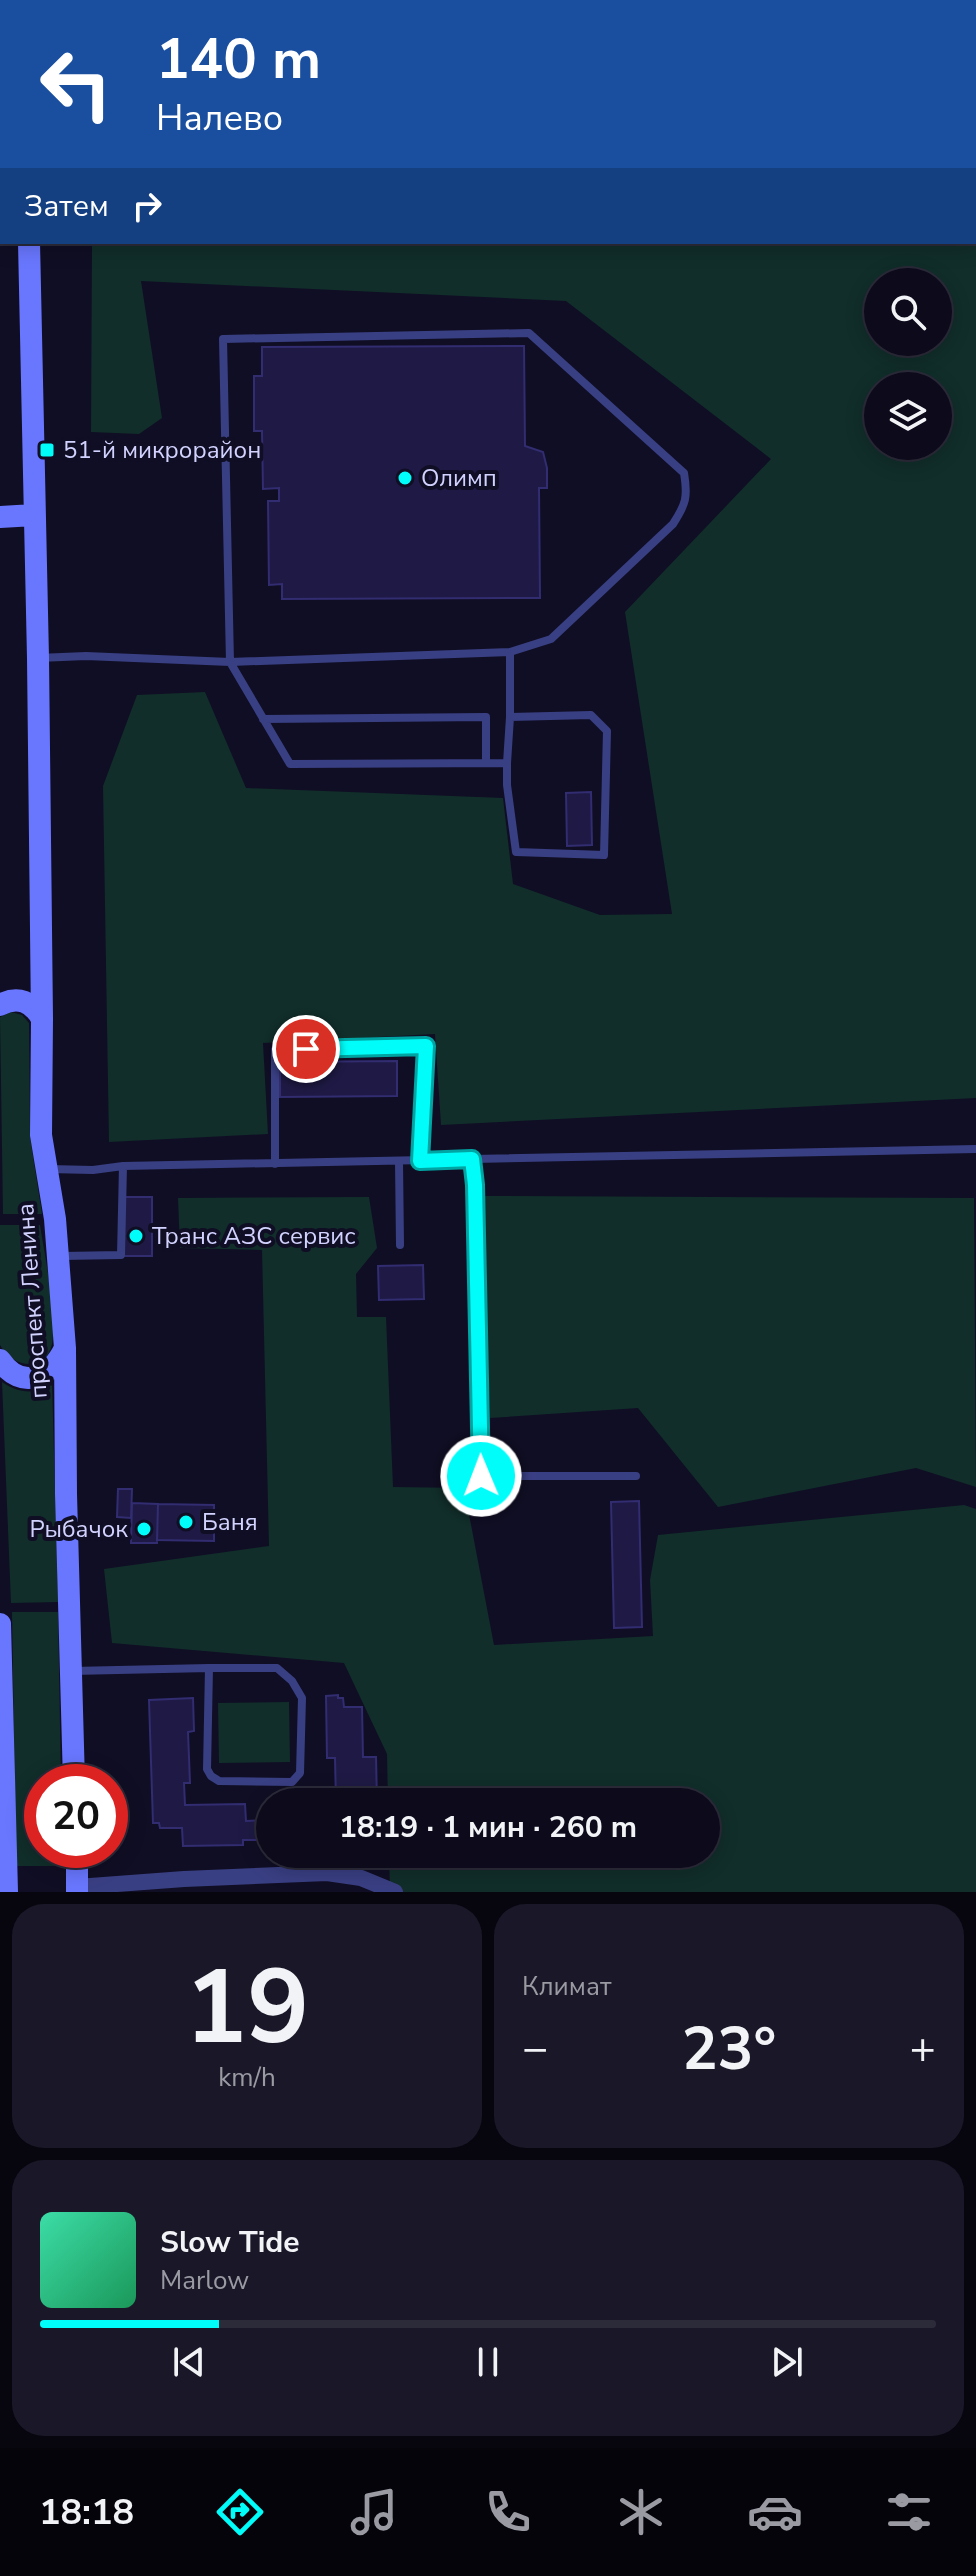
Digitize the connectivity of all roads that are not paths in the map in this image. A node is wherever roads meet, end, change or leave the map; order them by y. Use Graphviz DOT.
graph roads {
  1 [pos="29,244"];
  2 [pos="34,515"];
  3 [pos="0,517"];
  4 [pos="510,652"];
  5 [pos="38,658"];
  6 [pos="230,662"];
  7 [pos="510,717"];
  8 [pos="263,719"];
  9 [pos="486,763"];
  10 [pos="507,763"];
  11 [pos="0,1005"];
  12 [pos="42,1019"];
  13 [pos="976,1149"];
  14 [pos="472,1159"];
  15 [pos="420,1161"];
  16 [pos="399,1162"];
  17 [pos="275,1164"];
  18 [pos="123,1166"];
  19 [pos="47,1169"];
  20 [pos="400,1245"];
  21 [pos="57,1257"];
  22 [pos="65,1348"];
  23 [pos="0,1360"];
  24 [pos="636,1476"];
  25 [pos="0,1624"];
  26 [pos="209,1668"];
  27 [pos="71,1671"];
  28 [pos="2,1758"];
  29 [pos="74,1764"];
  30 [pos="77,1868"];
  31 [pos="77,1890"];
  32 [pos="7,1892"];
  33 [pos="395,1892"];
  1 -- 2 [label="main road, проспект Ленина"];
  2 -- 3 [label="main road"];
  2 -- 5 [label="main road, проспект Ленина"];
  4 -- 6 [label="lane"];
  4 -- 6 [label="lane"];
  4 -- 7 [label="lane"];
  5 -- 6 [label="lane"];
  5 -- 12 [label="main road, проспект Ленина"];
  6 -- 8 [label="lane"];
  7 -- 10 [label="lane"];
  7 -- 10 [label="lane"];
  8 -- 9 [label="lane"];
  8 -- 9 [label="lane"];
  9 -- 10 [label="lane"];
  11 -- 12 [label="main road"];
  12 -- 19 [label="main road, проспект Ленина"];
  13 -- 14 [label="lane"];
  14 -- 15 [label="lane"];
  14 -- 24 [label="lane"];
  15 -- 16 [label="lane"];
  15 -- 17 [label="lane"];
  16 -- 17 [label="lane"];
  16 -- 20 [label="lane"];
  17 -- 18 [label="lane"];
  18 -- 19 [label="lane"];
  18 -- 21 [label="lane"];
  19 -- 21 [label="main road, проспект Ленина"];
  21 -- 22 [label="main road, проспект Ленина"];
  22 -- 23 [label="main road"];
  22 -- 27 [label="main road, проспект Ленина"];
  25 -- 28 [label="main road"];
  26 -- 26 [label="lane"];
  26 -- 27 [label="lane"];
  27 -- 29 [label="main road, проспект Ленина"];
  28 -- 32 [label="main road"];
  30 -- 31 [label="main road"];
  31 -- 33 [label="street"];
}
